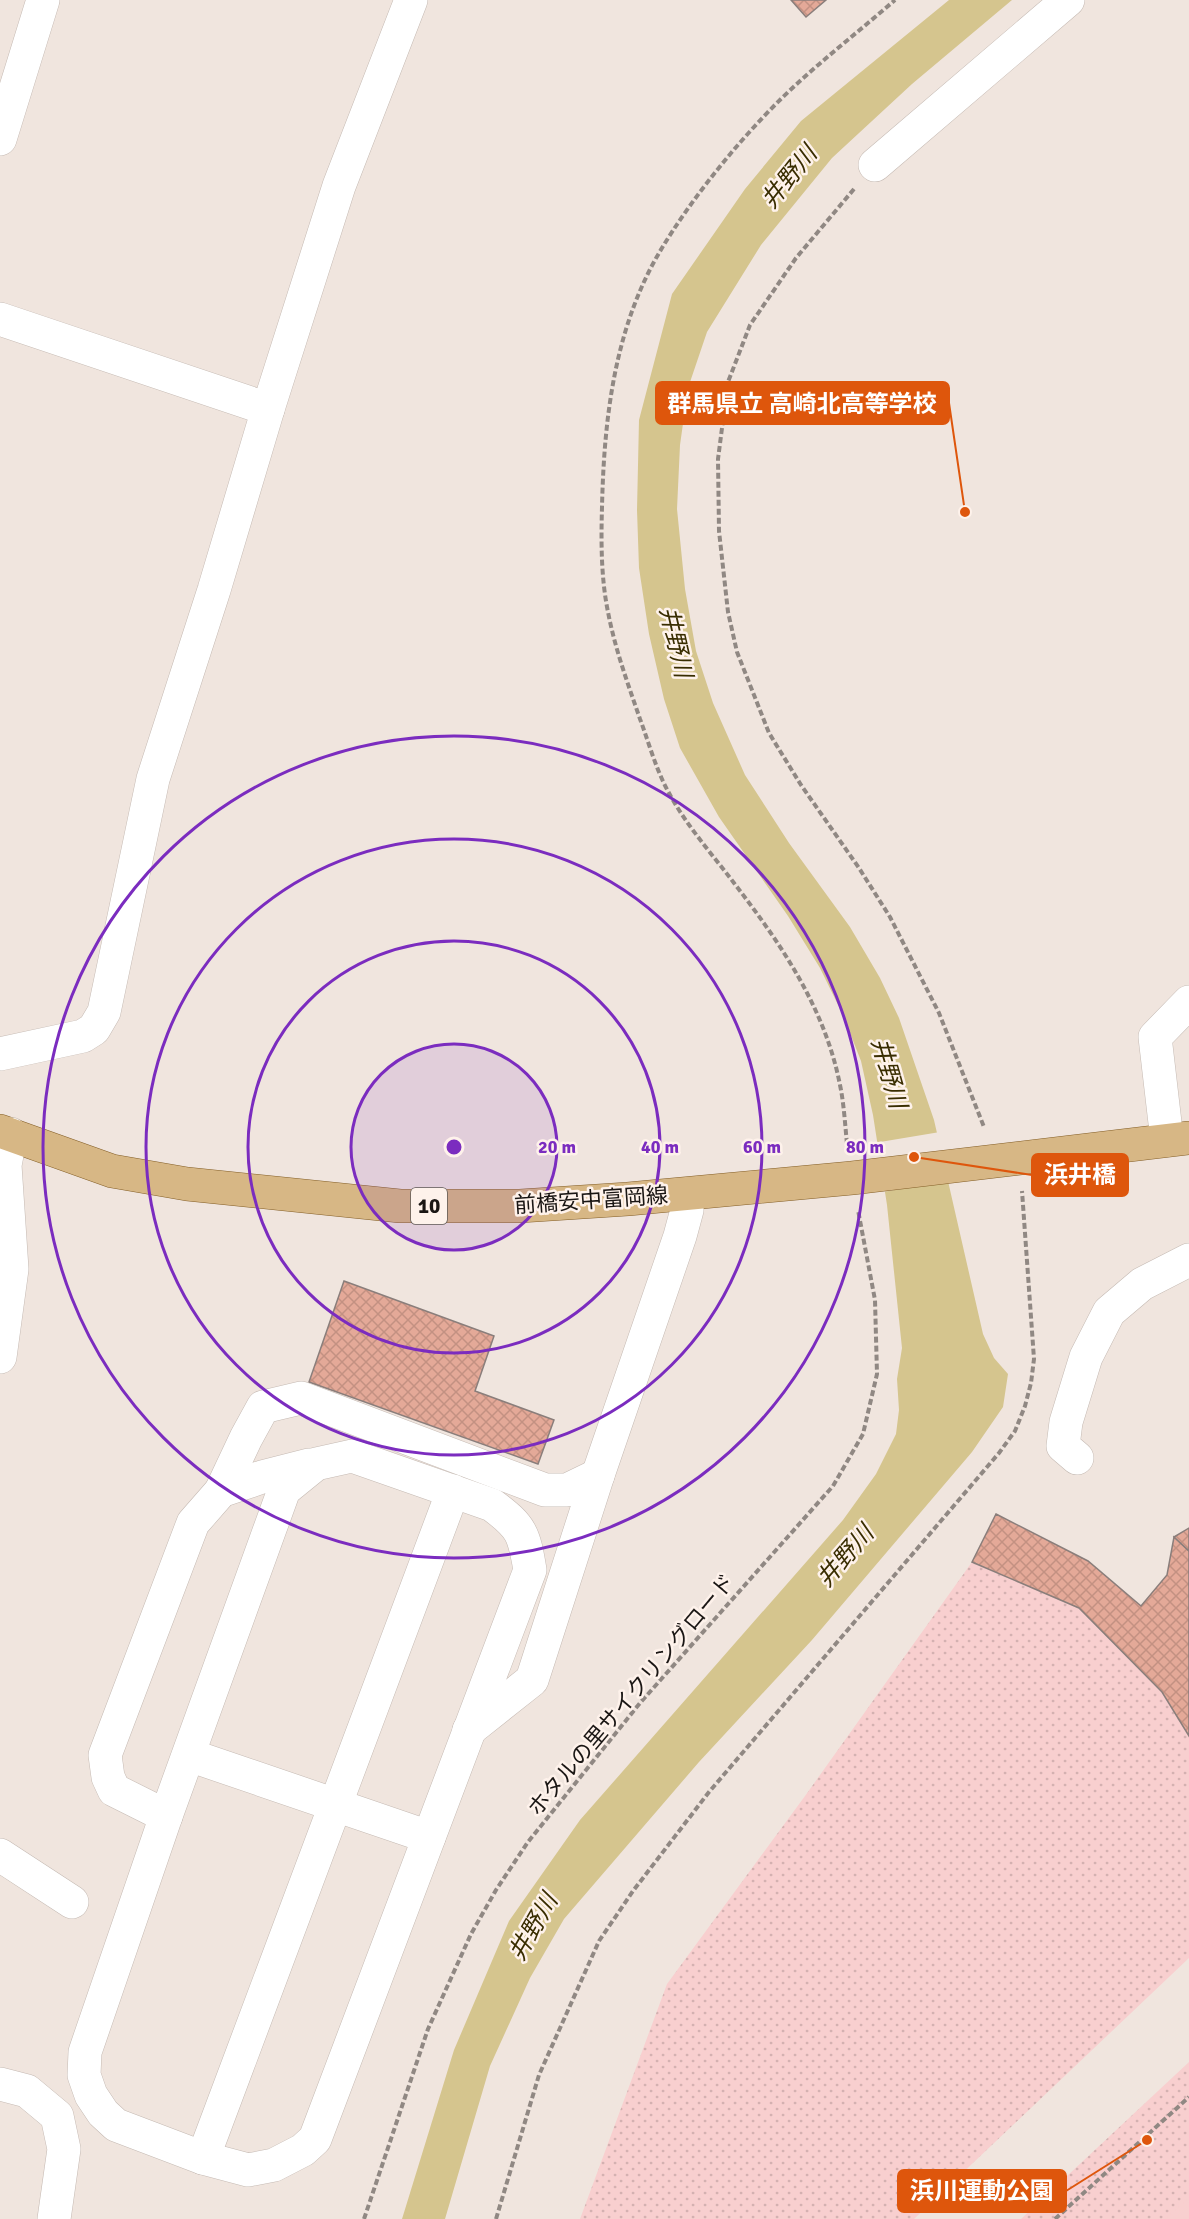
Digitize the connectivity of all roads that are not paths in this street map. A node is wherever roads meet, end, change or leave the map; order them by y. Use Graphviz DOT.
graph roads {
  1 [pos="44,0"];
  2 [pos="411,0"];
  3 [pos="1068,0"];
  4 [pos="0,140"];
  5 [pos="875,165"];
  6 [pos="0,318"];
  7 [pos="268,409"];
  8 [pos="1189,1002"];
  9 [pos="0,1054"];
  10 [pos="5,1132"];
  11 [pos="1178,1139"];
  12 [pos="688,1194"];
  13 [pos="1189,1260"];
  14 [pos="0,1357"];
  15 [pos="1077,1458"];
  16 [pos="316,1464"];
  17 [pos="598,1475"];
  18 [pos="221,1491"];
  19 [pos="453,1491"];
  20 [pos="469,1730"];
  21 [pos="189,1755"];
  22 [pos="336,1806"];
  23 [pos="166,1816"];
  24 [pos="429,1838"];
  25 [pos="0,1855"];
  26 [pos="72,1902"];
  27 [pos="0,2084"];
  28 [pos="203,2158"];
  29 [pos="54,2219"];
  1 -- 4 [label="street"];
  2 -- 7 [label="street"];
  3 -- 5 [label="street"];
  6 -- 7 [label="street"];
  7 -- 9 [label="street"];
  8 -- 11 [label="street"];
  10 -- 12 [label="main road, 前橋安中富岡線 / 10"];
  10 -- 14 [label="street"];
  11 -- 12 [label="main road, 前橋安中富岡線 / 10"];
  12 -- 17 [label="street"];
  13 -- 15 [label="street"];
  16 -- 18 [label="street"];
  16 -- 19 [label="street"];
  16 -- 21 [label="street"];
  17 -- 18 [label="street"];
  17 -- 20 [label="street"];
  18 -- 23 [label="street"];
  19 -- 20 [label="street"];
  19 -- 22 [label="street"];
  20 -- 24 [label="street"];
  21 -- 22 [label="street"];
  21 -- 23 [label="street"];
  22 -- 24 [label="street"];
  22 -- 28 [label="street"];
  23 -- 28 [label="street"];
  24 -- 28 [label="street"];
  25 -- 26 [label="street"];
  27 -- 29 [label="street"];
}
